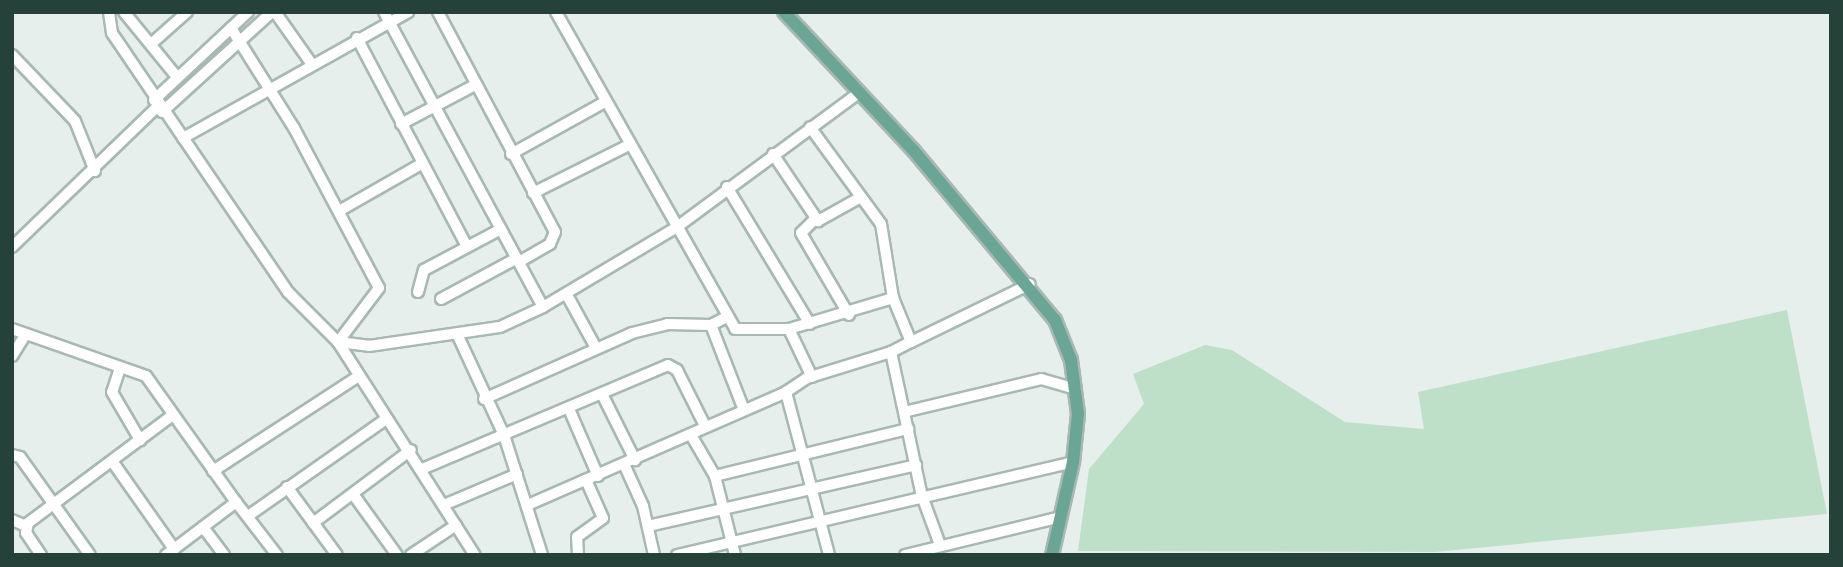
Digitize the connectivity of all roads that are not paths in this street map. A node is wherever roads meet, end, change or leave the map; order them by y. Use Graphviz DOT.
graph roads {
  1 [pos="109,12"];
  2 [pos="124,12"];
  3 [pos="187,12"];
  4 [pos="248,12"];
  5 [pos="273,12"];
  6 [pos="408,12"];
  7 [pos="438,12"];
  8 [pos="556,12"];
  9 [pos="784,12"];
  10 [pos="387,17"];
  11 [pos="231,28"];
  12 [pos="357,38"];
  13 [pos="240,41"];
  14 [pos="151,44"];
  15 [pos="12,55"];
  16 [pos="311,63"];
  17 [pos="177,77"];
  18 [pos="268,86"];
  19 [pos="473,86"];
  20 [pos="860,92"];
  21 [pos="603,103"];
  22 [pos="158,106"];
  23 [pos="435,106"];
  24 [pos="401,124"];
  25 [pos="810,127"];
  26 [pos="183,138"];
  27 [pos="627,146"];
  28 [pos="511,154"];
  29 [pos="773,154"];
  30 [pos="421,164"];
  31 [pos="94,171"];
  32 [pos="727,187"];
  33 [pos="533,193"];
  34 [pos="861,197"];
  35 [pos="339,211"];
  36 [pos="816,218"];
  37 [pos="677,228"];
  38 [pos="501,229"];
  39 [pos="12,247"];
  40 [pos="467,247"];
  41 [pos="518,260"];
  42 [pos="1030,285"];
  43 [pos="418,292"];
  44 [pos="567,295"];
  45 [pos="893,298"];
  46 [pos="441,299"];
  47 [pos="543,307"];
  48 [pos="849,314"];
  49 [pos="725,318"];
  50 [pos="810,324"];
  51 [pos="711,325"];
  52 [pos="12,329"];
  53 [pos="789,329"];
  54 [pos="25,335"];
  55 [pos="458,336"];
  56 [pos="338,342"];
  57 [pos="911,342"];
  58 [pos="596,348"];
  59 [pos="891,352"];
  60 [pos="12,356"];
  61 [pos="120,368"];
  62 [pos="357,377"];
  63 [pos="812,377"];
  64 [pos="1076,388"];
  65 [pos="786,392"];
  66 [pos="602,394"];
  67 [pos="484,399"];
  68 [pos="569,409"];
  69 [pos="744,410"];
  70 [pos="904,412"];
  71 [pos="173,415"];
  72 [pos="386,419"];
  73 [pos="705,426"];
  74 [pos="908,429"];
  75 [pos="504,435"];
  76 [pos="691,435"];
  77 [pos="140,440"];
  78 [pos="411,450"];
  79 [pos="802,453"];
  80 [pos="12,455"];
  81 [pos="635,460"];
  82 [pos="112,461"];
  83 [pos="1073,462"];
  84 [pos="624,464"];
  85 [pos="916,465"];
  86 [pos="422,469"];
  87 [pos="213,471"];
  88 [pos="517,474"];
  89 [pos="598,476"];
  90 [pos="715,476"];
  91 [pos="586,480"];
  92 [pos="287,487"];
  93 [pos="810,489"];
  94 [pos="353,494"];
  95 [pos="922,496"];
  96 [pos="55,502"];
  97 [pos="236,502"];
  98 [pos="446,504"];
  99 [pos="530,504"];
  100 [pos="724,508"];
  101 [pos="248,516"];
  102 [pos="1061,517"];
  103 [pos="818,519"];
  104 [pos="12,520"];
  105 [pos="313,523"];
  106 [pos="456,525"];
  107 [pos="26,526"];
  108 [pos="648,526"];
  109 [pos="203,527"];
  110 [pos="732,541"];
  111 [pos="940,545"];
  112 [pos="170,552"];
  113 [pos="922,552"];
  114 [pos="41,555"];
  115 [pos="90,555"];
  116 [pos="224,555"];
  117 [pos="276,555"];
  118 [pos="337,555"];
  119 [pos="397,555"];
  120 [pos="411,555"];
  121 [pos="475,555"];
  122 [pos="542,555"];
  123 [pos="578,555"];
  124 [pos="654,555"];
  125 [pos="677,555"];
  126 [pos="735,555"];
  127 [pos="829,555"];
  128 [pos="905,555"];
  129 [pos="1052,555"];
  1 -- 22 [label="street"];
  2 -- 14 [label="street"];
  3 -- 14 [label="street"];
  4 -- 11 [label="street"];
  5 -- 13 [label="street"];
  5 -- 16 [label="street"];
  6 -- 10 [label="street"];
  7 -- 19 [label="street"];
  8 -- 21 [label="street"];
  9 -- 20 [label="main road"];
  10 -- 12 [label="street"];
  10 -- 23 [label="street"];
  11 -- 13 [label="street"];
  11 -- 17 [label="street"];
  12 -- 16 [label="street"];
  12 -- 24 [label="street"];
  13 -- 18 [label="street"];
  13 -- 22 [label="street"];
  14 -- 17 [label="street"];
  15 -- 31 [label="street"];
  16 -- 18 [label="street"];
  17 -- 22 [label="street"];
  18 -- 26 [label="street"];
  18 -- 35 [label="street"];
  19 -- 23 [label="street"];
  19 -- 28 [label="street"];
  20 -- 25 [label="street"];
  20 -- 42 [label="main road"];
  21 -- 27 [label="street"];
  21 -- 28 [label="street"];
  22 -- 26 [label="street"];
  22 -- 31 [label="street"];
  23 -- 24 [label="street"];
  23 -- 38 [label="street"];
  24 -- 30 [label="street"];
  25 -- 29 [label="street"];
  25 -- 34 [label="street"];
  26 -- 56 [label="street"];
  27 -- 33 [label="street"];
  27 -- 37 [label="street"];
  28 -- 33 [label="street"];
  29 -- 32 [label="street"];
  29 -- 36 [label="street"];
  30 -- 35 [label="street"];
  30 -- 40 [label="street"];
  31 -- 39 [label="street"];
  32 -- 37 [label="street"];
  32 -- 50 [label="street"];
  33 -- 41 [label="street"];
  34 -- 36 [label="street"];
  34 -- 45 [label="street"];
  35 -- 56 [label="street"];
  36 -- 48 [label="street"];
  37 -- 44 [label="street"];
  37 -- 49 [label="street"];
  38 -- 40 [label="street"];
  38 -- 41 [label="street"];
  40 -- 43 [label="street"];
  41 -- 46 [label="street"];
  41 -- 47 [label="street"];
  42 -- 57 [label="street"];
  42 -- 64 [label="main road"];
  44 -- 47 [label="street"];
  44 -- 58 [label="street"];
  45 -- 48 [label="street"];
  45 -- 57 [label="street"];
  47 -- 55 [label="street"];
  48 -- 50 [label="street"];
  49 -- 51 [label="street"];
  49 -- 53 [label="street"];
  50 -- 53 [label="street"];
  51 -- 58 [label="street"];
  51 -- 69 [label="street"];
  52 -- 54 [label="street"];
  53 -- 63 [label="street"];
  54 -- 60 [label="street"];
  54 -- 61 [label="street"];
  55 -- 56 [label="street"];
  55 -- 67 [label="street"];
  56 -- 62 [label="street"];
  57 -- 59 [label="street"];
  58 -- 67 [label="street"];
  59 -- 63 [label="street"];
  59 -- 70 [label="street"];
  61 -- 71 [label="street"];
  61 -- 77 [label="street"];
  62 -- 72 [label="street"];
  62 -- 87 [label="street"];
  63 -- 65 [label="street"];
  64 -- 70 [label="street"];
  64 -- 83 [label="main road"];
  65 -- 69 [label="street"];
  65 -- 79 [label="street"];
  66 -- 68 [label="street"];
  66 -- 73 [label="street"];
  66 -- 81 [label="street"];
  67 -- 75 [label="street"];
  68 -- 75 [label="street"];
  68 -- 89 [label="street"];
  69 -- 73 [label="street"];
  70 -- 74 [label="street"];
  71 -- 77 [label="street"];
  71 -- 87 [label="street"];
  72 -- 78 [label="street"];
  72 -- 92 [label="street"];
  73 -- 76 [label="street"];
  74 -- 79 [label="street"];
  74 -- 85 [label="street"];
  75 -- 86 [label="street"];
  75 -- 88 [label="street"];
  76 -- 81 [label="street"];
  76 -- 90 [label="street"];
  77 -- 82 [label="street"];
  78 -- 86 [label="street"];
  78 -- 94 [label="street"];
  79 -- 90 [label="street"];
  79 -- 93 [label="street"];
  80 -- 96 [label="street"];
  81 -- 84 [label="street"];
  82 -- 96 [label="street"];
  82 -- 112 [label="street"];
  83 -- 95 [label="street"];
  83 -- 102 [label="main road"];
  84 -- 89 [label="street"];
  84 -- 108 [label="street"];
  85 -- 93 [label="street"];
  85 -- 95 [label="street"];
  86 -- 98 [label="street"];
  87 -- 97 [label="street"];
  88 -- 98 [label="street"];
  88 -- 99 [label="street"];
  89 -- 91 [label="street"];
  90 -- 100 [label="street"];
  91 -- 99 [label="street"];
  91 -- 123 [label="street"];
  92 -- 101 [label="street"];
  92 -- 105 [label="street"];
  93 -- 100 [label="street"];
  93 -- 103 [label="street"];
  94 -- 105 [label="street"];
  94 -- 119 [label="street"];
  95 -- 103 [label="street"];
  95 -- 111 [label="street"];
  96 -- 107 [label="street"];
  96 -- 115 [label="street"];
  97 -- 101 [label="street"];
  97 -- 109 [label="street"];
  98 -- 106 [label="street"];
  99 -- 122 [label="street"];
  100 -- 108 [label="street"];
  100 -- 110 [label="street"];
  101 -- 117 [label="street"];
  102 -- 111 [label="street"];
  102 -- 129 [label="main road"];
  103 -- 110 [label="street"];
  103 -- 127 [label="street"];
  104 -- 107 [label="street"];
  105 -- 118 [label="street"];
  106 -- 120 [label="street"];
  106 -- 121 [label="street"];
  107 -- 114 [label="street"];
  108 -- 124 [label="street"];
  109 -- 112 [label="street"];
  109 -- 116 [label="street"];
  110 -- 125 [label="street"];
  110 -- 126 [label="street"];
  111 -- 113 [label="street"];
  113 -- 128 [label="street"];
}
